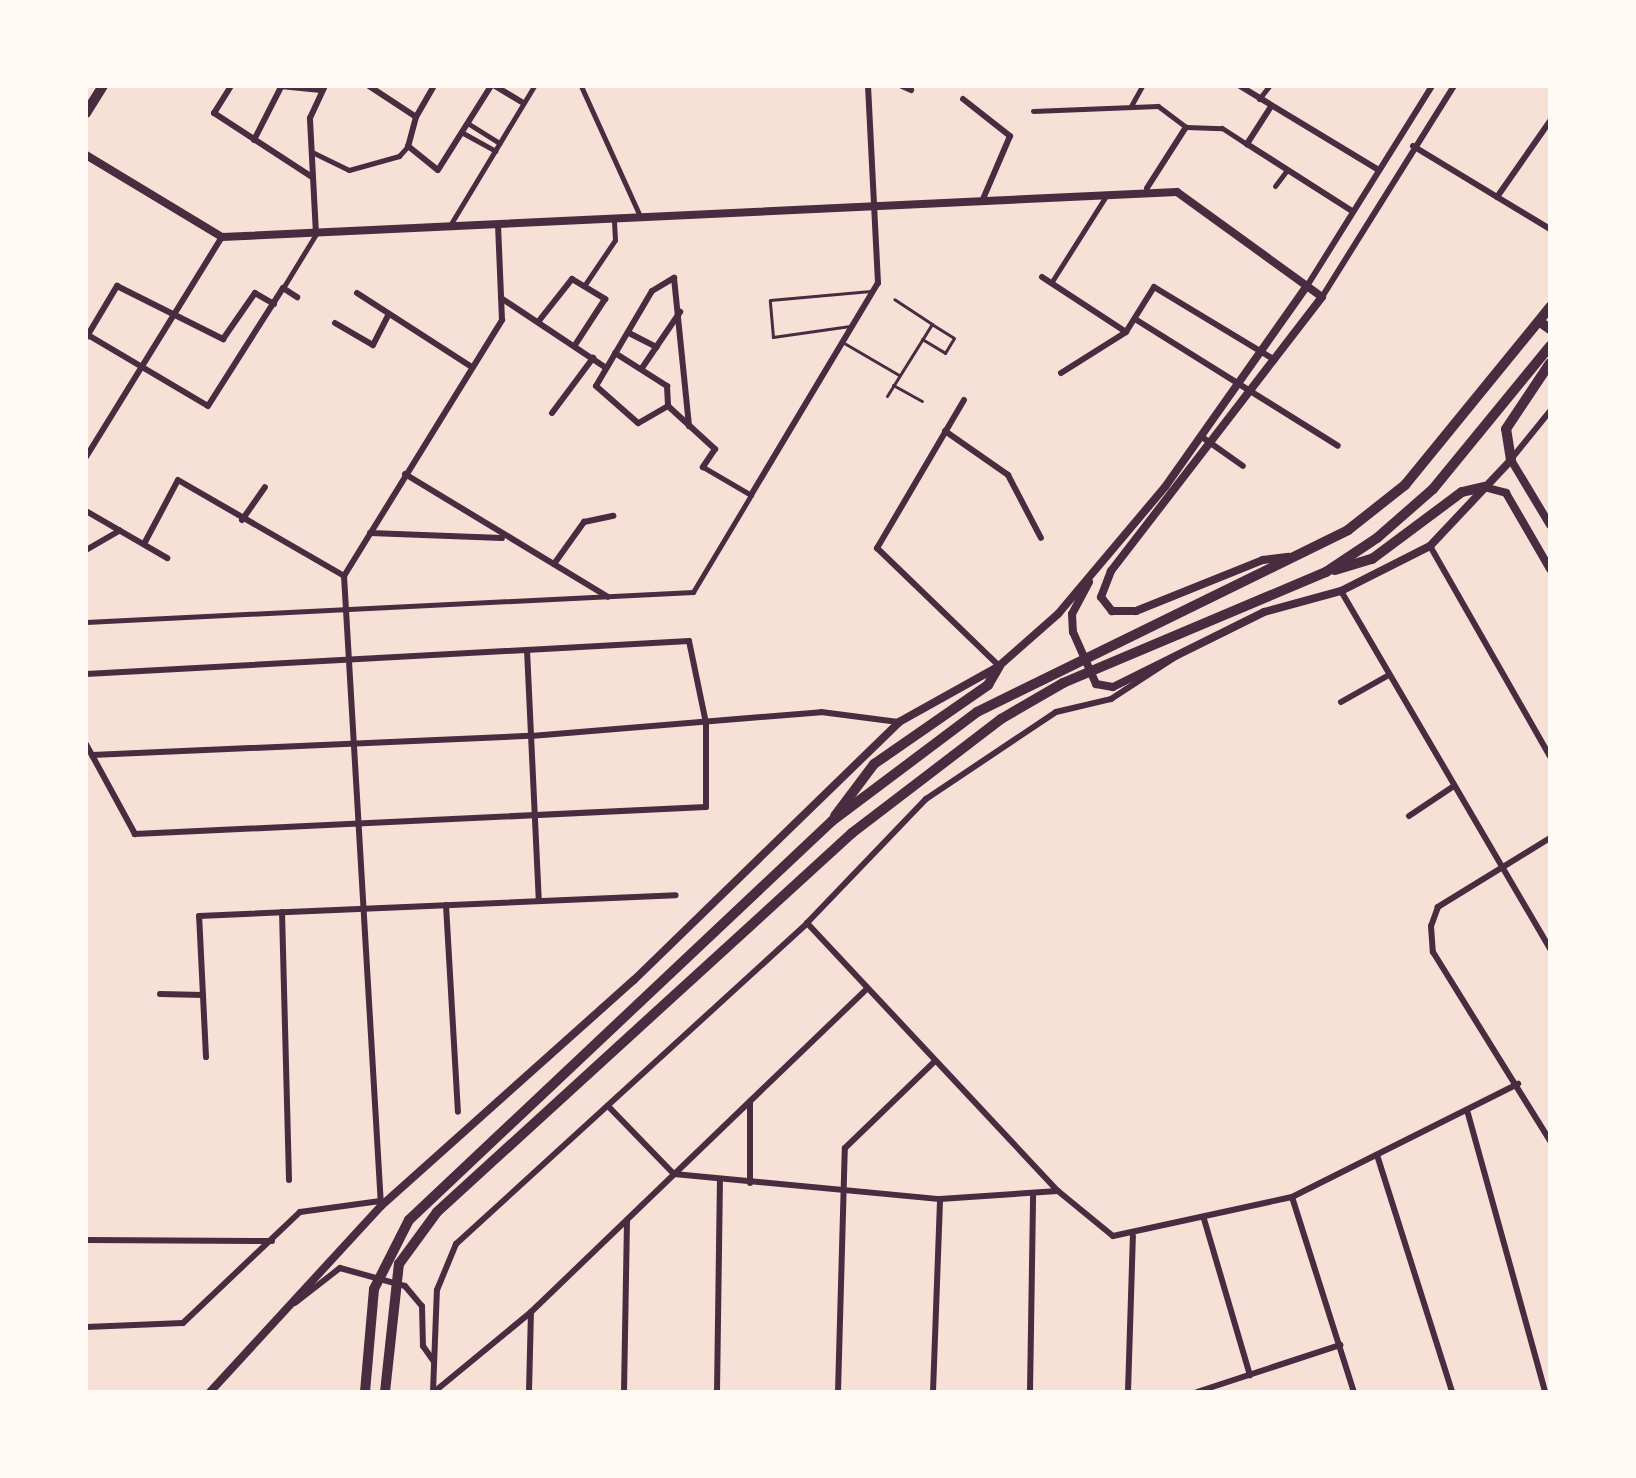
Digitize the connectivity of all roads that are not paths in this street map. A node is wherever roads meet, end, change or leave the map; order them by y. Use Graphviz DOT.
graph roads {
  1 [pos="103,86"];
  2 [pos="231,86"];
  3 [pos="281,86"];
  4 [pos="369,86"];
  5 [pos="434,86"];
  6 [pos="493,86"];
  7 [pos="534,86"];
  8 [pos="581,86"];
  9 [pos="868,86"];
  10 [pos="902,86"];
  11 [pos="1142,86"];
  12 [pos="1240,86"];
  13 [pos="1269,86"];
  14 [pos="1432,86"];
  15 [pos="1454,86"];
  16 [pos="323,88"];
  17 [pos="911,90"];
  18 [pos="963,99"];
  19 [pos="1259,100"];
  20 [pos="523,103"];
  21 [pos="1131,107"];
  22 [pos="1270,108"];
  23 [pos="1033,111"];
  24 [pos="86,113"];
  25 [pos="416,117"];
  26 [pos="1550,121"];
  27 [pos="469,124"];
  28 [pos="1186,127"];
  29 [pos="463,133"];
  30 [pos="254,140"];
  31 [pos="500,143"];
  32 [pos="1247,144"];
  33 [pos="408,146"];
  34 [pos="1413,146"];
  35 [pos="495,151"];
  36 [pos="312,152"];
  37 [pos="86,155"];
  38 [pos="1377,169"];
  39 [pos="1287,170"];
  40 [pos="312,177"];
  41 [pos="1275,186"];
  42 [pos="1147,188"];
  43 [pos="1108,194"];
  44 [pos="1497,197"];
  45 [pos="983,199"];
  46 [pos="872,205"];
  47 [pos="1352,211"];
  48 [pos="642,220"];
  49 [pos="614,221"];
  50 [pos="498,225"];
  51 [pos="448,228"];
  52 [pos="1550,229"];
  53 [pos="316,234"];
  54 [pos="222,237"];
  55 [pos="1042,277"];
  56 [pos="1051,283"];
  57 [pos="584,286"];
  58 [pos="1307,286"];
  59 [pos="283,288"];
  60 [pos="875,291"];
  61 [pos="357,293"];
  62 [pos="297,297"];
  63 [pos="1322,297"];
  64 [pos="501,298"];
  65 [pos="894,299"];
  66 [pos="274,304"];
  67 [pos="1550,307"];
  68 [pos="680,312"];
  69 [pos="389,314"];
  70 [pos="173,317"];
  71 [pos="1135,319"];
  72 [pos="538,322"];
  73 [pos="1540,322"];
  74 [pos="335,323"];
  75 [pos="932,324"];
  76 [pos="855,325"];
  77 [pos="1550,329"];
  78 [pos="1126,332"];
  79 [pos="629,333"];
  80 [pos="87,335"];
  81 [pos="922,339"];
  82 [pos="844,342"];
  83 [pos="575,345"];
  84 [pos="1550,346"];
  85 [pos="657,347"];
  86 [pos="1264,351"];
  87 [pos="615,353"];
  88 [pos="593,358"];
  89 [pos="1276,360"];
  90 [pos="1550,363"];
  91 [pos="143,366"];
  92 [pos="472,367"];
  93 [pos="605,367"];
  94 [pos="642,368"];
  95 [pos="1061,373"];
  96 [pos="899,375"];
  97 [pos="1241,380"];
  98 [pos="893,385"];
  99 [pos="1256,390"];
  100 [pos="887,396"];
  101 [pos="964,400"];
  102 [pos="922,401"];
  103 [pos="668,406"];
  104 [pos="1550,411"];
  105 [pos="552,413"];
  106 [pos="689,426"];
  107 [pos="945,431"];
  108 [pos="1202,437"];
  109 [pos="1213,445"];
  110 [pos="1338,446"];
  111 [pos="86,457"];
  112 [pos="1511,460"];
  113 [pos="1243,466"];
  114 [pos="703,467"];
  115 [pos="405,474"];
  116 [pos="265,487"];
  117 [pos="1484,487"];
  118 [pos="751,495"];
  119 [pos="86,511"];
  120 [pos="613,516"];
  121 [pos="242,520"];
  122 [pos="1550,525"];
  123 [pos="120,530"];
  124 [pos="370,533"];
  125 [pos="502,538"];
  126 [pos="1041,538"];
  127 [pos="144,544"];
  128 [pos="1430,546"];
  129 [pos="86,550"];
  130 [pos="1303,555"];
  131 [pos="167,558"];
  132 [pos="1103,563"];
  133 [pos="554,564"];
  134 [pos="1550,569"];
  135 [pos="1111,571"];
  136 [pos="1326,572"];
  137 [pos="344,576"];
  138 [pos="1092,576"];
  139 [pos="1341,591"];
  140 [pos="608,597"];
  141 [pos="347,611"];
  142 [pos="86,622"];
  143 [pos="527,650"];
  144 [pos="1182,653"];
  145 [pos="350,659"];
  146 [pos="999,666"];
  147 [pos="86,674"];
  148 [pos="1389,675"];
  149 [pos="1341,702"];
  150 [pos="899,722"];
  151 [pos="706,723"];
  152 [pos="531,736"];
  153 [pos="86,744"];
  154 [pos="354,745"];
  155 [pos="92,755"];
  156 [pos="1550,756"];
  157 [pos="1454,786"];
  158 [pos="535,813"];
  159 [pos="1409,816"];
  160 [pos="832,821"];
  161 [pos="358,825"];
  162 [pos="1550,838"];
  163 [pos="1502,867"];
  164 [pos="676,895"];
  165 [pos="539,900"];
  166 [pos="446,905"];
  167 [pos="364,909"];
  168 [pos="282,912"];
  169 [pos="807,923"];
  170 [pos="1550,949"];
  171 [pos="866,990"];
  172 [pos="160,994"];
  173 [pos="203,995"];
  174 [pos="206,1057"];
  175 [pos="935,1061"];
  176 [pos="1518,1084"];
  177 [pos="750,1103"];
  178 [pos="608,1106"];
  179 [pos="1467,1110"];
  180 [pos="458,1112"];
  181 [pos="1550,1141"];
  182 [pos="1377,1155"];
  183 [pos="674,1174"];
  184 [pos="289,1180"];
  185 [pos="720,1180"];
  186 [pos="750,1183"];
  187 [pos="840,1191"];
  188 [pos="1058,1191"];
  189 [pos="1033,1194"];
  190 [pos="1292,1197"];
  191 [pos="940,1199"];
  192 [pos="380,1204"];
  193 [pos="1204,1219"];
  194 [pos="627,1221"];
  195 [pos="1133,1236"];
  196 [pos="86,1240"];
  197 [pos="272,1241"];
  198 [pos="284,1307"];
  199 [pos="531,1312"];
  200 [pos="86,1327"];
  201 [pos="1340,1345"];
  202 [pos="434,1362"];
  203 [pos="1250,1375"];
  204 [pos="210,1392"];
  205 [pos="365,1392"];
  206 [pos="385,1392"];
  207 [pos="434,1392"];
  208 [pos="529,1392"];
  209 [pos="624,1392"];
  210 [pos="717,1392"];
  211 [pos="838,1392"];
  212 [pos="933,1392"];
  213 [pos="1030,1392"];
  214 [pos="1128,1392"];
  215 [pos="1197,1392"];
  216 [pos="1354,1392"];
  217 [pos="1452,1392"];
  218 [pos="1545,1392"];
  1 -- 24 [label="main road"];
  2 -- 30 [label="street"];
  3 -- 16 [label="street"];
  3 -- 30 [label="street"];
  4 -- 25 [label="street"];
  5 -- 25 [label="street"];
  6 -- 20 [label="street"];
  6 -- 27 [label="street"];
  7 -- 20 [label="street"];
  8 -- 48 [label="street"];
  9 -- 46 [label="street"];
  10 -- 17 [label="street"];
  11 -- 21 [label="street"];
  12 -- 19 [label="street"];
  13 -- 19 [label="street"];
  14 -- 38 [label="street"];
  15 -- 34 [label="street"];
  16 -- 36 [label="street"];
  18 -- 45 [label="street"];
  19 -- 22 [label="street"];
  20 -- 31 [label="street"];
  21 -- 23 [label="street"];
  21 -- 28 [label="street"];
  22 -- 32 [label="street"];
  22 -- 38 [label="street"];
  25 -- 33 [label="street"];
  26 -- 44 [label="street"];
  27 -- 29 [label="street"];
  27 -- 31 [label="street"];
  28 -- 32 [label="street"];
  28 -- 42 [label="street"];
  29 -- 33 [label="street"];
  29 -- 35 [label="street"];
  30 -- 40 [label="street"];
  31 -- 35 [label="street"];
  32 -- 39 [label="street"];
  33 -- 36 [label="street"];
  34 -- 44 [label="street"];
  34 -- 63 [label="street"];
  35 -- 51 [label="street"];
  36 -- 40 [label="street"];
  37 -- 54 [label="street"];
  38 -- 47 [label="street"];
  39 -- 41 [label="street"];
  39 -- 47 [label="street"];
  40 -- 53 [label="street"];
  42 -- 43 [label="street"];
  42 -- 58 [label="street"];
  43 -- 45 [label="street"];
  43 -- 56 [label="street"];
  44 -- 52 [label="street"];
  45 -- 46 [label="street"];
  46 -- 48 [label="street"];
  46 -- 60 [label="street"];
  47 -- 58 [label="street"];
  48 -- 49 [label="street"];
  49 -- 50 [label="street"];
  49 -- 57 [label="street"];
  50 -- 51 [label="street"];
  50 -- 64 [label="street"];
  51 -- 53 [label="street"];
  53 -- 54 [label="street"];
  53 -- 59 [label="street"];
  54 -- 70 [label="street"];
  55 -- 56 [label="street"];
  56 -- 78 [label="street"];
  57 -- 72 [label="street"];
  57 -- 83 [label="street"];
  58 -- 63 [label="street"];
  58 -- 86 [label="street"];
  59 -- 62 [label="street"];
  59 -- 66 [label="street"];
  60 -- 76 [label="street"];
  60 -- 76 [label="lane"];
  61 -- 69 [label="street"];
  63 -- 89 [label="street"];
  64 -- 72 [label="street"];
  64 -- 92 [label="street"];
  65 -- 75 [label="lane"];
  66 -- 70 [label="street"];
  66 -- 91 [label="street"];
  67 -- 73 [label="main road"];
  68 -- 79 [label="street"];
  68 -- 85 [label="street"];
  68 -- 106 [label="street"];
  69 -- 74 [label="street"];
  69 -- 92 [label="street"];
  70 -- 80 [label="street"];
  70 -- 91 [label="street"];
  71 -- 78 [label="street"];
  71 -- 86 [label="street"];
  71 -- 97 [label="street"];
  72 -- 83 [label="street"];
  73 -- 77 [label="main road"];
  73 -- 130 [label="main road"];
  75 -- 81 [label="lane"];
  75 -- 81 [label="lane"];
  76 -- 82 [label="street"];
  78 -- 95 [label="street"];
  79 -- 85 [label="street"];
  79 -- 87 [label="street"];
  80 -- 91 [label="street"];
  81 -- 96 [label="lane"];
  82 -- 96 [label="lane"];
  82 -- 118 [label="street"];
  83 -- 88 [label="street"];
  84 -- 136 [label="main road"];
  85 -- 94 [label="street"];
  86 -- 89 [label="street"];
  86 -- 97 [label="street"];
  87 -- 93 [label="street"];
  87 -- 94 [label="street"];
  88 -- 93 [label="street"];
  88 -- 105 [label="street"];
  89 -- 99 [label="street"];
  90 -- 112 [label="main road"];
  91 -- 111 [label="street"];
  92 -- 115 [label="street"];
  93 -- 103 [label="street"];
  94 -- 103 [label="street"];
  96 -- 98 [label="lane"];
  97 -- 99 [label="street"];
  97 -- 108 [label="street"];
  98 -- 100 [label="lane"];
  98 -- 102 [label="lane"];
  99 -- 109 [label="street"];
  99 -- 110 [label="street"];
  101 -- 107 [label="street"];
  103 -- 106 [label="street"];
  104 -- 112 [label="street"];
  106 -- 114 [label="street"];
  107 -- 126 [label="street"];
  107 -- 146 [label="street"];
  108 -- 109 [label="street"];
  108 -- 132 [label="street"];
  109 -- 113 [label="street"];
  109 -- 135 [label="street"];
  112 -- 117 [label="street"];
  112 -- 122 [label="street"];
  114 -- 118 [label="street"];
  115 -- 124 [label="street"];
  115 -- 125 [label="street"];
  116 -- 121 [label="street"];
  117 -- 128 [label="street"];
  117 -- 134 [label="street"];
  117 -- 136 [label="main road"];
  118 -- 140 [label="street"];
  119 -- 123 [label="street"];
  120 -- 133 [label="street"];
  121 -- 127 [label="street"];
  121 -- 137 [label="street"];
  123 -- 127 [label="street"];
  123 -- 129 [label="street"];
  124 -- 125 [label="street"];
  124 -- 137 [label="street"];
  125 -- 133 [label="street"];
  127 -- 131 [label="street"];
  128 -- 139 [label="street"];
  128 -- 156 [label="street"];
  130 -- 135 [label="street"];
  130 -- 160 [label="main road"];
  132 -- 135 [label="street"];
  132 -- 138 [label="street"];
  133 -- 140 [label="street"];
  136 -- 206 [label="main road"];
  137 -- 141 [label="street"];
  138 -- 144 [label="street"];
  138 -- 146 [label="street"];
  139 -- 144 [label="street"];
  139 -- 148 [label="street"];
  140 -- 141 [label="street"];
  141 -- 142 [label="street"];
  141 -- 145 [label="street"];
  143 -- 145 [label="street"];
  143 -- 151 [label="street"];
  143 -- 152 [label="street"];
  144 -- 169 [label="street"];
  145 -- 147 [label="street"];
  145 -- 154 [label="street"];
  146 -- 150 [label="street"];
  146 -- 160 [label="main road"];
  148 -- 149 [label="street"];
  148 -- 157 [label="street"];
  150 -- 151 [label="street"];
  150 -- 192 [label="street"];
  151 -- 152 [label="street"];
  151 -- 158 [label="street"];
  152 -- 154 [label="street"];
  152 -- 158 [label="street"];
  153 -- 155 [label="street"];
  154 -- 155 [label="street"];
  154 -- 161 [label="street"];
  155 -- 161 [label="street"];
  157 -- 159 [label="street"];
  157 -- 163 [label="street"];
  158 -- 161 [label="street"];
  158 -- 165 [label="street"];
  160 -- 205 [label="main road"];
  161 -- 167 [label="street"];
  162 -- 163 [label="street"];
  163 -- 170 [label="street"];
  163 -- 176 [label="street"];
  164 -- 165 [label="street"];
  165 -- 166 [label="street"];
  166 -- 167 [label="street"];
  166 -- 180 [label="street"];
  167 -- 168 [label="street"];
  167 -- 192 [label="street"];
  168 -- 173 [label="street"];
  168 -- 184 [label="street"];
  169 -- 171 [label="street"];
  169 -- 178 [label="street"];
  171 -- 175 [label="street"];
  171 -- 177 [label="street"];
  172 -- 173 [label="street"];
  173 -- 174 [label="street"];
  175 -- 187 [label="street"];
  175 -- 188 [label="street"];
  176 -- 179 [label="street"];
  176 -- 181 [label="street"];
  177 -- 183 [label="street"];
  177 -- 186 [label="street"];
  178 -- 183 [label="street"];
  178 -- 202 [label="street"];
  179 -- 182 [label="street"];
  179 -- 218 [label="street"];
  182 -- 190 [label="street"];
  182 -- 217 [label="street"];
  183 -- 185 [label="street"];
  183 -- 194 [label="street"];
  185 -- 186 [label="street"];
  185 -- 210 [label="street"];
  186 -- 187 [label="street"];
  187 -- 191 [label="street"];
  187 -- 211 [label="street"];
  188 -- 189 [label="street"];
  188 -- 195 [label="street"];
  189 -- 191 [label="street"];
  189 -- 213 [label="street"];
  190 -- 193 [label="street"];
  190 -- 201 [label="street"];
  191 -- 212 [label="street"];
  192 -- 197 [label="street"];
  192 -- 198 [label="street"];
  193 -- 195 [label="street"];
  193 -- 203 [label="street"];
  194 -- 199 [label="street"];
  194 -- 209 [label="street"];
  195 -- 214 [label="street"];
  196 -- 197 [label="street"];
  197 -- 200 [label="street"];
  198 -- 202 [label="street"];
  198 -- 204 [label="street"];
  199 -- 207 [label="street"];
  199 -- 208 [label="street"];
  201 -- 203 [label="street"];
  201 -- 216 [label="street"];
  202 -- 207 [label="street"];
  203 -- 215 [label="street"];
}
